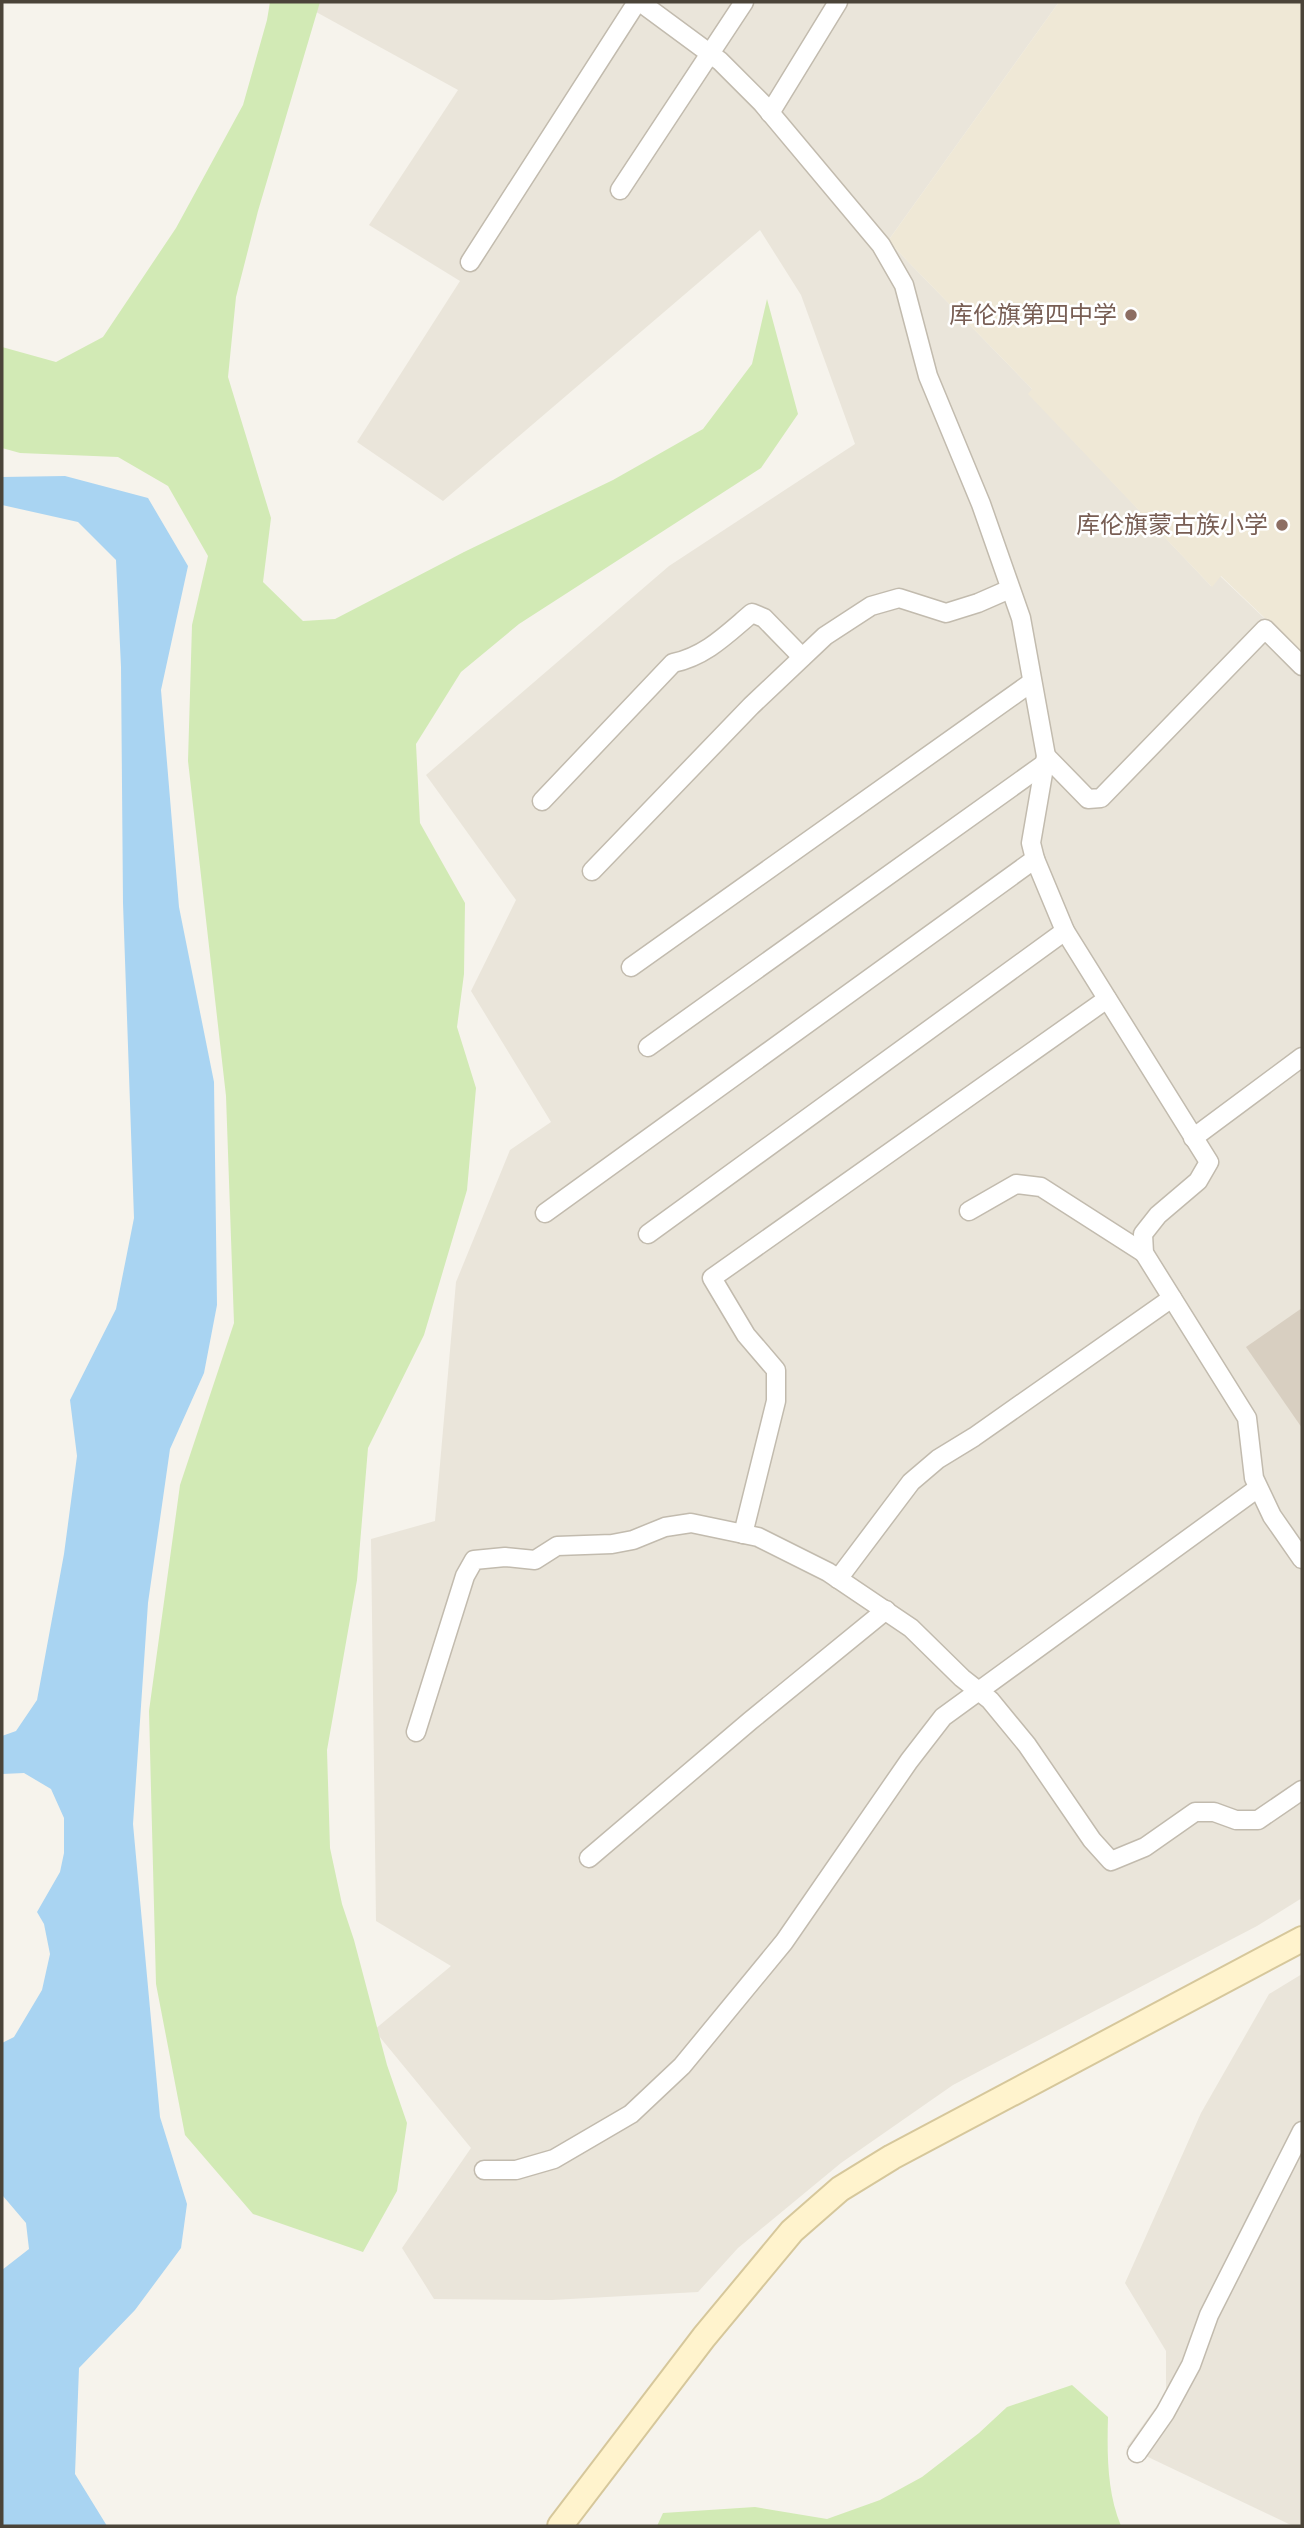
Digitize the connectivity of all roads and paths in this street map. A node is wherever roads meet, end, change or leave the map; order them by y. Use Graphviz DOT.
graph roads {
  1 [pos="638,2"];
  2 [pos="744,2"];
  3 [pos="838,2"];
  4 [pos="710,53"];
  5 [pos="770,113"];
  6 [pos="620,190"];
  7 [pos="470,261"];
  8 [pos="1010,589"];
  9 [pos="803,657"];
  10 [pos="1302,666"];
  11 [pos="1032,682"];
  12 [pos="1045,760"];
  13 [pos="542,801"];
  14 [pos="1035,859"];
  15 [pos="592,871"];
  16 [pos="1065,931"];
  17 [pos="631,967"];
  18 [pos="1107,999"];
  19 [pos="648,1047"];
  20 [pos="1302,1056"];
  21 [pos="1193,1138"];
  22 [pos="970,1211"];
  23 [pos="545,1213"];
  24 [pos="648,1234"];
  25 [pos="1144,1253"];
  26 [pos="1172,1298"];
  27 [pos="1258,1488"];
  28 [pos="743,1534"];
  29 [pos="1302,1559"];
  30 [pos="838,1579"];
  31 [pos="886,1610"];
  32 [pos="978,1691"];
  33 [pos="416,1732"];
  34 [pos="1302,1790"];
  35 [pos="589,1858"];
  36 [pos="1302,1940"];
  37 [pos="1302,2131"];
  38 [pos="484,2170"];
  39 [pos="1137,2454"];
  40 [pos="560,2526"];
  1 -- 4 [label="street"];
  1 -- 7 [label="street"];
  2 -- 4 [label="street"];
  3 -- 5 [label="street"];
  4 -- 5 [label="street"];
  4 -- 6 [label="street"];
  5 -- 8 [label="street"];
  8 -- 9 [label="street"];
  8 -- 11 [label="street"];
  9 -- 13 [label="street"];
  9 -- 15 [label="street"];
  10 -- 12 [label="street"];
  11 -- 12 [label="street"];
  11 -- 17 [label="street"];
  12 -- 14 [label="street"];
  12 -- 19 [label="street"];
  14 -- 16 [label="street"];
  14 -- 23 [label="street"];
  16 -- 18 [label="street"];
  16 -- 24 [label="street"];
  18 -- 21 [label="street"];
  18 -- 28 [label="street"];
  20 -- 21 [label="street"];
  21 -- 25 [label="street"];
  22 -- 25 [label="street"];
  25 -- 26 [label="street"];
  26 -- 27 [label="street"];
  26 -- 30 [label="street"];
  27 -- 29 [label="street"];
  27 -- 32 [label="street"];
  28 -- 30 [label="street"];
  28 -- 33 [label="street"];
  30 -- 31 [label="street"];
  31 -- 32 [label="street"];
  31 -- 35 [label="street"];
  32 -- 34 [label="street"];
  32 -- 38 [label="street"];
  36 -- 40 [label="street"];
  37 -- 39 [label="street"];
}
